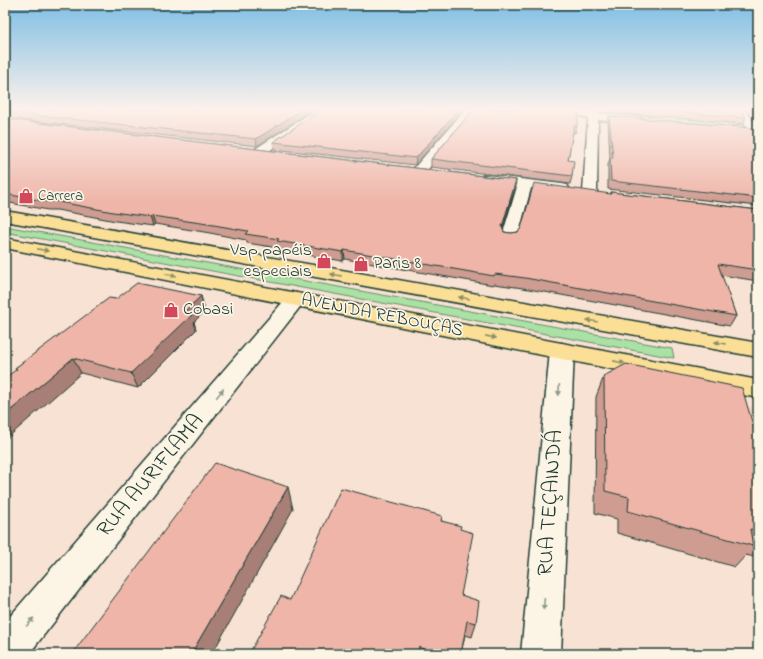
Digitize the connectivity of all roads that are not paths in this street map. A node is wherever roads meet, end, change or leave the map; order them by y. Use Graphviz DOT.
graph roads {
  1 [pos="278,140"];
  2 [pos="446,140"];
  3 [pos="592,140"];
  4 [pos="245,150"];
  5 [pos="259,152"];
  6 [pos="280,155"];
  7 [pos="404,169"];
  8 [pos="420,171"];
  9 [pos="435,173"];
  10 [pos="472,178"];
  11 [pos="525,184"];
  12 [pos="590,192"];
  13 [pos="605,194"];
  14 [pos="5,216"];
  15 [pos="510,236"];
  16 [pos="5,243"];
  17 [pos="296,299"];
  18 [pos="758,350"];
  19 [pos="562,351"];
  20 [pos="758,389"];
  21 [pos="5,652"];
  22 [pos="541,654"];
  1 -- 5 [label="street"];
  2 -- 8 [label="street"];
  3 -- 12 [label="street"];
  4 -- 5 [label="street"];
  5 -- 6 [label="street"];
  7 -- 8 [label="street"];
  8 -- 9 [label="street"];
  10 -- 11 [label="street"];
  11 -- 12 [label="street"];
  11 -- 15 [label="street"];
  12 -- 13 [label="street"];
  18 -- 14 [label="main road, AVENIDA REBOUÇAS, one-way"];
  16 -- 17 [label="main road, AVENIDA REBOUÇAS, one-way"];
  17 -- 19 [label="main road, AVENIDA REBOUÇAS, one-way"];
  21 -- 17 [label="street, RUA AURIFLAMA, one-way"];
  19 -- 20 [label="main road, AVENIDA REBOUÇAS, one-way"];
  19 -- 22 [label="street, RUA TEÇAINDÁ, one-way"];
}
